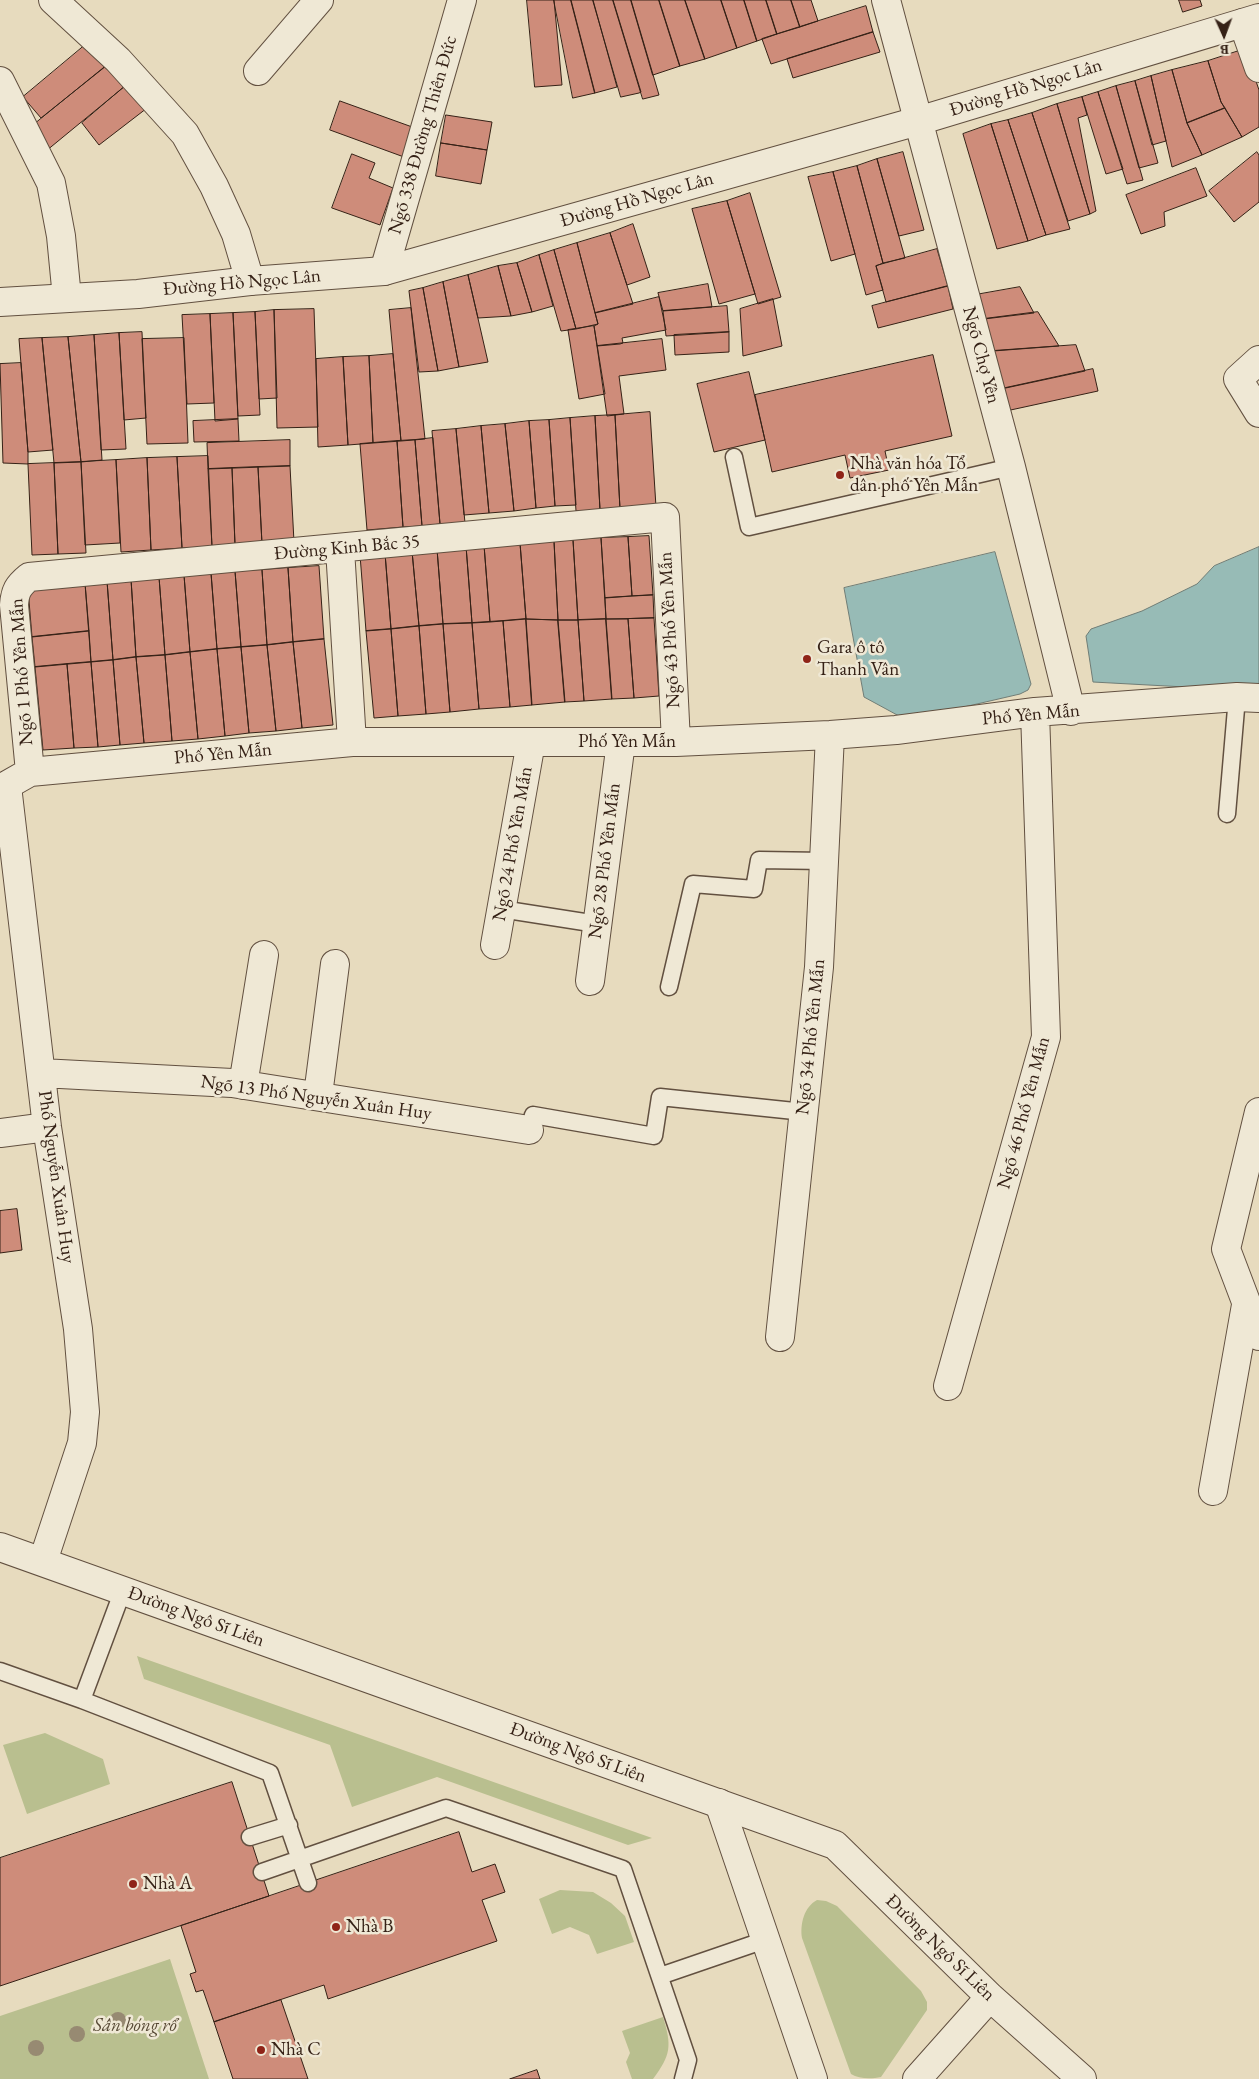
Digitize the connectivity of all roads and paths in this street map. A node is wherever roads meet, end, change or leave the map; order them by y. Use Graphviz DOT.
graph roads {
  1 [pos="53,0"];
  2 [pos="319,0"];
  3 [pos="462,0"];
  4 [pos="886,0"];
  5 [pos="1251,20"];
  6 [pos="1259,68"];
  7 [pos="258,71"];
  8 [pos="0,81"];
  9 [pos="918,121"];
  10 [pos="384,271"];
  11 [pos="250,281"];
  12 [pos="67,298"];
  13 [pos="0,302"];
  14 [pos="1259,360"];
  15 [pos="1259,413"];
  16 [pos="734,457"];
  17 [pos="1011,467"];
  18 [pos="665,517"];
  19 [pos="340,549"];
  20 [pos="29,577"];
  21 [pos="1248,698"];
  22 [pos="1071,711"];
  23 [pos="1035,712"];
  24 [pos="830,735"];
  25 [pos="352,742"];
  26 [pos="531,742"];
  27 [pos="621,742"];
  28 [pos="676,742"];
  29 [pos="30,772"];
  30 [pos="3,788"];
  31 [pos="1227,814"];
  32 [pos="825,861"];
  33 [pos="501,909"];
  34 [pos="597,924"];
  35 [pos="495,945"];
  36 [pos="264,955"];
  37 [pos="335,964"];
  38 [pos="590,981"];
  39 [pos="669,987"];
  40 [pos="41,1073"];
  41 [pos="243,1085"];
  42 [pos="318,1095"];
  43 [pos="804,1112"];
  44 [pos="1259,1112"];
  45 [pos="47,1127"];
  46 [pos="530,1130"];
  47 [pos="0,1133"];
  48 [pos="1246,1305"];
  49 [pos="1259,1336"];
  50 [pos="780,1337"];
  51 [pos="948,1386"];
  52 [pos="1213,1491"];
  53 [pos="0,1547"];
  54 [pos="43,1561"];
  55 [pos="123,1590"];
  56 [pos="0,1671"];
  57 [pos="82,1700"];
  58 [pos="718,1803"];
  59 [pos="289,1824"];
  60 [pos="250,1837"];
  61 [pos="300,1860"];
  62 [pos="262,1872"];
  63 [pos="308,1883"];
  64 [pos="765,1940"];
  65 [pos="660,1976"];
  66 [pos="990,1997"];
  67 [pos="683,2079"];
  68 [pos="813,2079"];
  69 [pos="917,2079"];
  70 [pos="1082,2079"];
  1 -- 11 [label="street"];
  2 -- 7 [label="street"];
  3 -- 10 [label="street, Ngõ 338 Đường Thiên Đức"];
  4 -- 9 [label="street, Ngõ Chợ Yên"];
  5 -- 6 [label="street"];
  5 -- 9 [label="street, Đường Hồ Ngọc Lân"];
  8 -- 12 [label="street"];
  9 -- 10 [label="street, Đường Hồ Ngọc Lân"];
  9 -- 17 [label="street, Ngõ Chợ Yên"];
  10 -- 11 [label="street, Đường Hồ Ngọc Lân"];
  11 -- 12 [label="street, Đường Hồ Ngọc Lân"];
  12 -- 13 [label="street, Đường Hồ Ngọc Lân"];
  14 -- 15 [label="street"];
  16 -- 17 [label="lane"];
  17 -- 22 [label="street, Ngõ Chợ Yên"];
  18 -- 19 [label="street, Đường Kinh Bắc 35"];
  18 -- 28 [label="street, Ngõ 43 Phố Yên Mẫn"];
  19 -- 20 [label="street, Đường Kinh Bắc 35"];
  19 -- 25 [label="street"];
  20 -- 29 [label="street, Ngõ 1 Phố Yên Mẫn"];
  21 -- 22 [label="street, Phố Yên Mẫn"];
  21 -- 31 [label="lane"];
  22 -- 23 [label="street, Phố Yên Mẫn"];
  23 -- 24 [label="street, Phố Yên Mẫn"];
  23 -- 51 [label="street, Ngõ 46 Phố Yên Mẫn"];
  24 -- 28 [label="street, Phố Yên Mẫn"];
  24 -- 32 [label="street, Ngõ 34 Phố Yên Mẫn"];
  25 -- 26 [label="street, Phố Yên Mẫn"];
  25 -- 29 [label="street, Phố Yên Mẫn"];
  26 -- 27 [label="street, Phố Yên Mẫn"];
  26 -- 33 [label="street, Ngõ 24 Phố Yên Mẫn"];
  27 -- 28 [label="street, Phố Yên Mẫn"];
  27 -- 34 [label="street, Ngõ 28 Phố Yên Mẫn"];
  29 -- 30 [label="street, Phố Yên Mẫn"];
  30 -- 40 [label="street, Phố Nguyễn Xuân Huy"];
  32 -- 39 [label="lane"];
  32 -- 43 [label="street, Ngõ 34 Phố Yên Mẫn"];
  33 -- 34 [label="lane"];
  33 -- 35 [label="street, Ngõ 24 Phố Yên Mẫn"];
  34 -- 38 [label="street, Ngõ 28 Phố Yên Mẫn"];
  36 -- 41 [label="street"];
  37 -- 42 [label="street"];
  40 -- 41 [label="street, Ngõ 13 Phố Nguyễn Xuân Huy"];
  40 -- 45 [label="street, Phố Nguyễn Xuân Huy"];
  41 -- 42 [label="street, Ngõ 13 Phố Nguyễn Xuân Huy"];
  42 -- 46 [label="street, Ngõ 13 Phố Nguyễn Xuân Huy"];
  43 -- 46 [label="lane"];
  43 -- 50 [label="street, Ngõ 34 Phố Yên Mẫn"];
  44 -- 48 [label="street"];
  45 -- 47 [label="street"];
  45 -- 54 [label="street, Phố Nguyễn Xuân Huy"];
  48 -- 49 [label="street"];
  48 -- 52 [label="street"];
  53 -- 54 [label="street, Đường Ngô Sĩ Liên"];
  54 -- 55 [label="street, Đường Ngô Sĩ Liên"];
  55 -- 57 [label="lane"];
  55 -- 58 [label="street, Đường Ngô Sĩ Liên"];
  56 -- 57 [label="lane"];
  57 -- 59 [label="lane"];
  58 -- 64 [label="street"];
  58 -- 66 [label="street, Đường Ngô Sĩ Liên"];
  59 -- 60 [label="lane"];
  59 -- 61 [label="lane"];
  61 -- 62 [label="lane"];
  61 -- 63 [label="lane"];
  61 -- 65 [label="lane"];
  64 -- 65 [label="lane"];
  64 -- 68 [label="street"];
  65 -- 67 [label="lane"];
  66 -- 69 [label="street"];
  66 -- 70 [label="street, Đường Ngô Sĩ Liên"];
}
